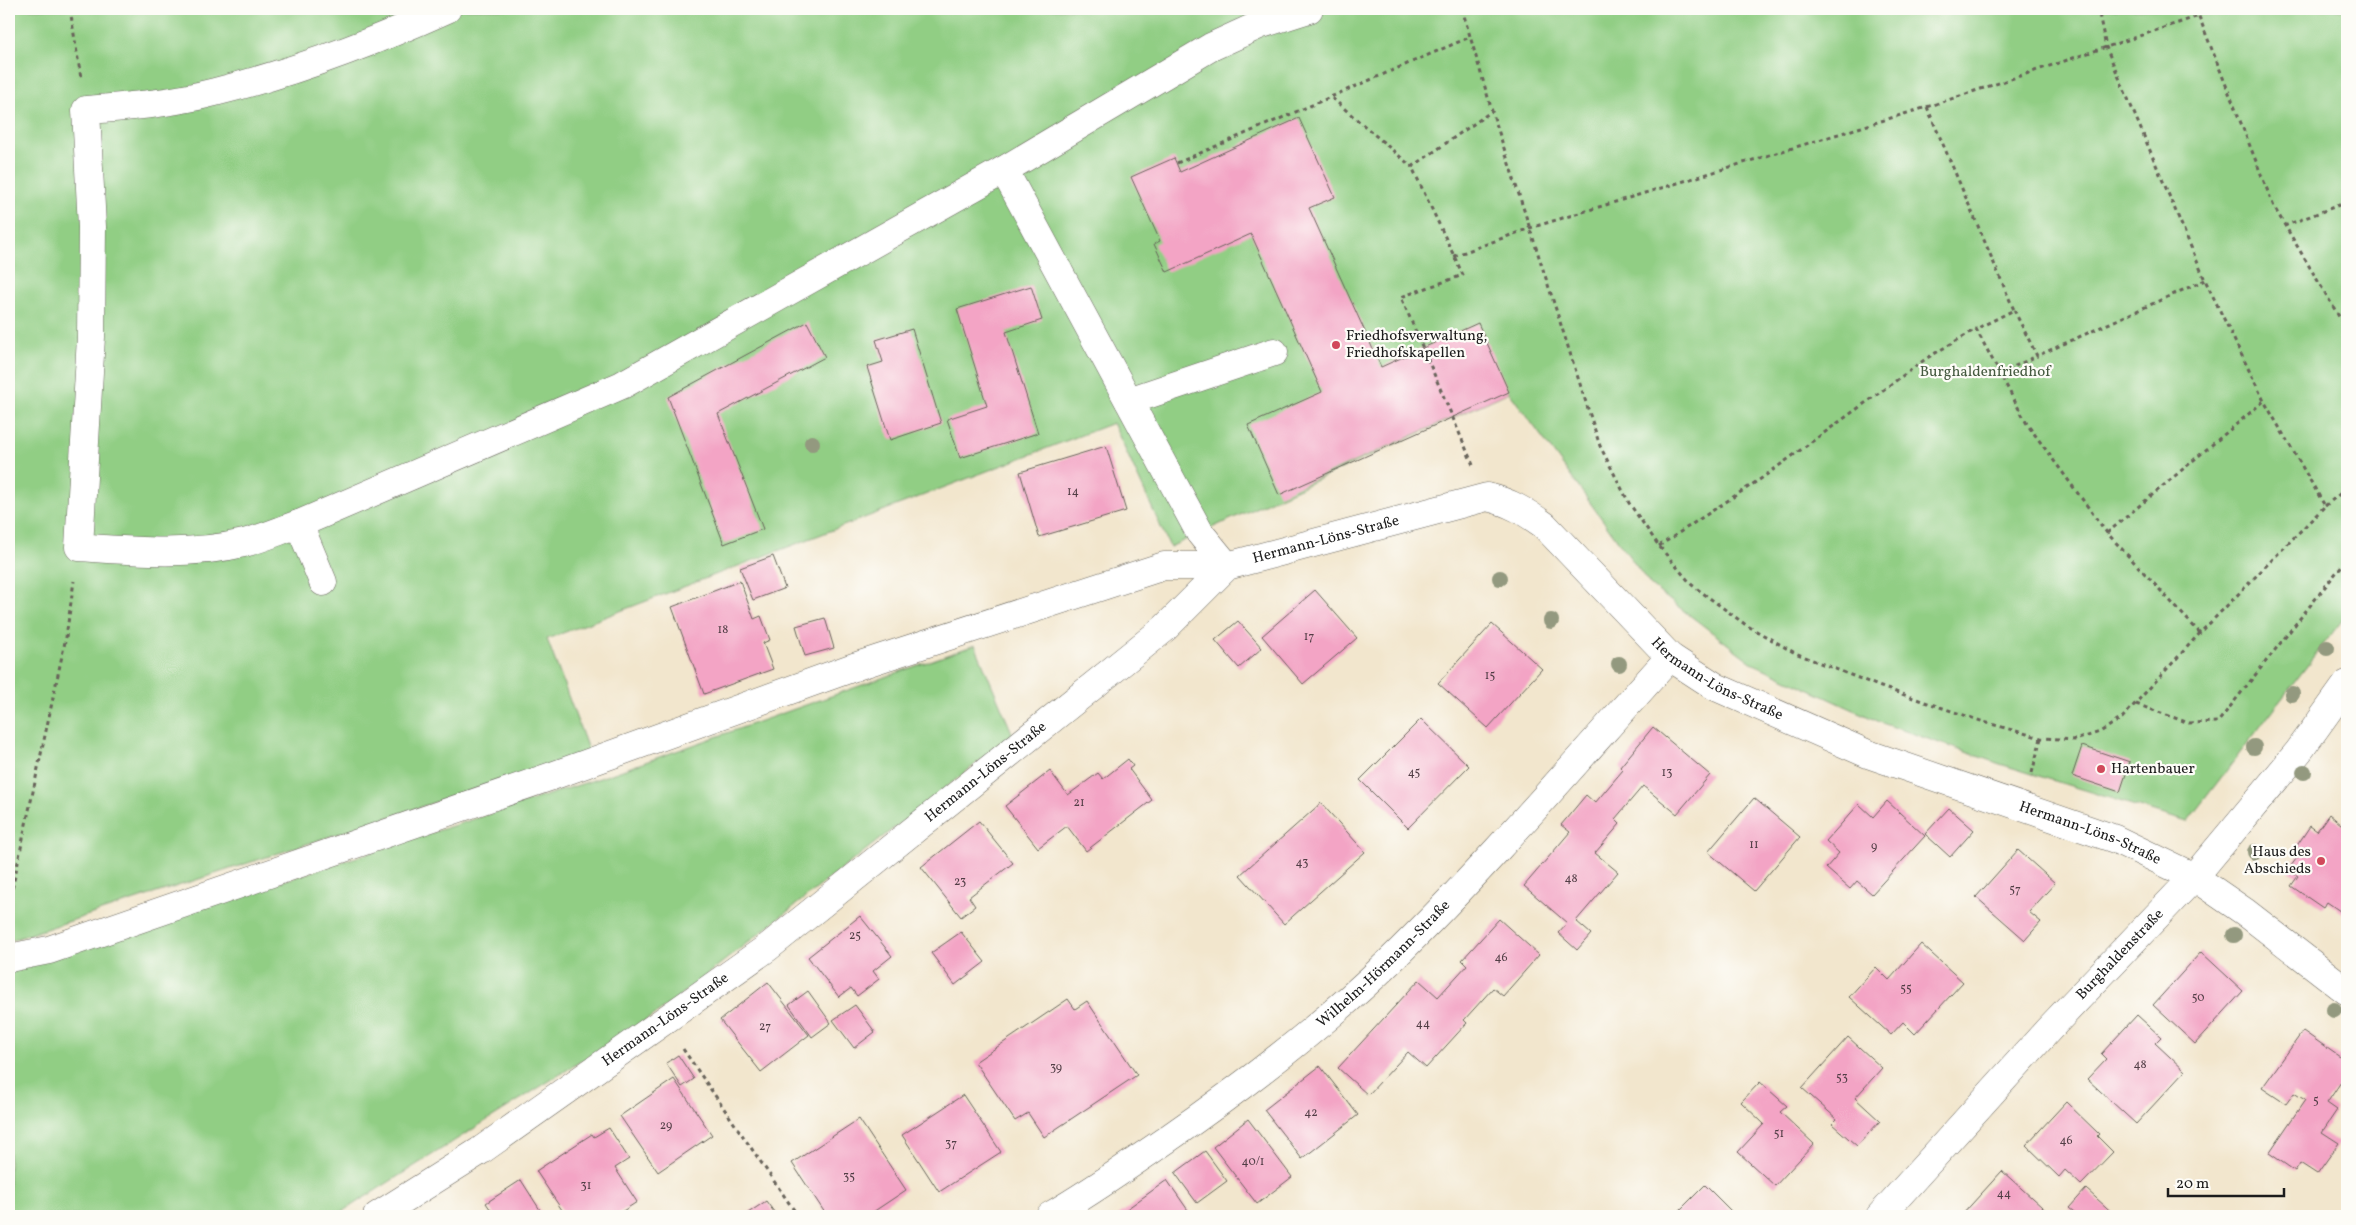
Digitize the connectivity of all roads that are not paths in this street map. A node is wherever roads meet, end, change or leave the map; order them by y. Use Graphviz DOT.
graph roads {
  1 [pos="447,9"];
  2 [pos="1309,9"];
  3 [pos="1254,17"];
  4 [pos="1004,170"];
  5 [pos="1274,352"];
  6 [pos="1129,401"];
  7 [pos="299,524"];
  8 [pos="1227,566"];
  9 [pos="323,582"];
  10 [pos="1670,657"];
  11 [pos="2347,684"];
  12 [pos="2194,877"];
  13 [pos="9,958"];
  14 [pos="2347,991"];
  15 [pos="377,1216"];
  16 [pos="1050,1216"];
  17 [pos="1880,1216"];
  1 -- 7 [label="street"];
  2 -- 3 [label="street"];
  3 -- 4 [label="street"];
  4 -- 6 [label="street"];
  4 -- 7 [label="street"];
  5 -- 6 [label="street"];
  6 -- 8 [label="street"];
  7 -- 9 [label="street"];
  8 -- 10 [label="street, Hermann-Löns-Straße"];
  8 -- 13 [label="street"];
  8 -- 15 [label="street, Hermann-Löns-Straße"];
  10 -- 12 [label="street, Hermann-Löns-Straße"];
  10 -- 16 [label="street, Wilhelm-Hörmann-Straße"];
  11 -- 12 [label="street, Burghaldenstraße"];
  12 -- 14 [label="street, Hermann-Löns-Straße"];
  12 -- 17 [label="street, Burghaldenstraße"];
}
